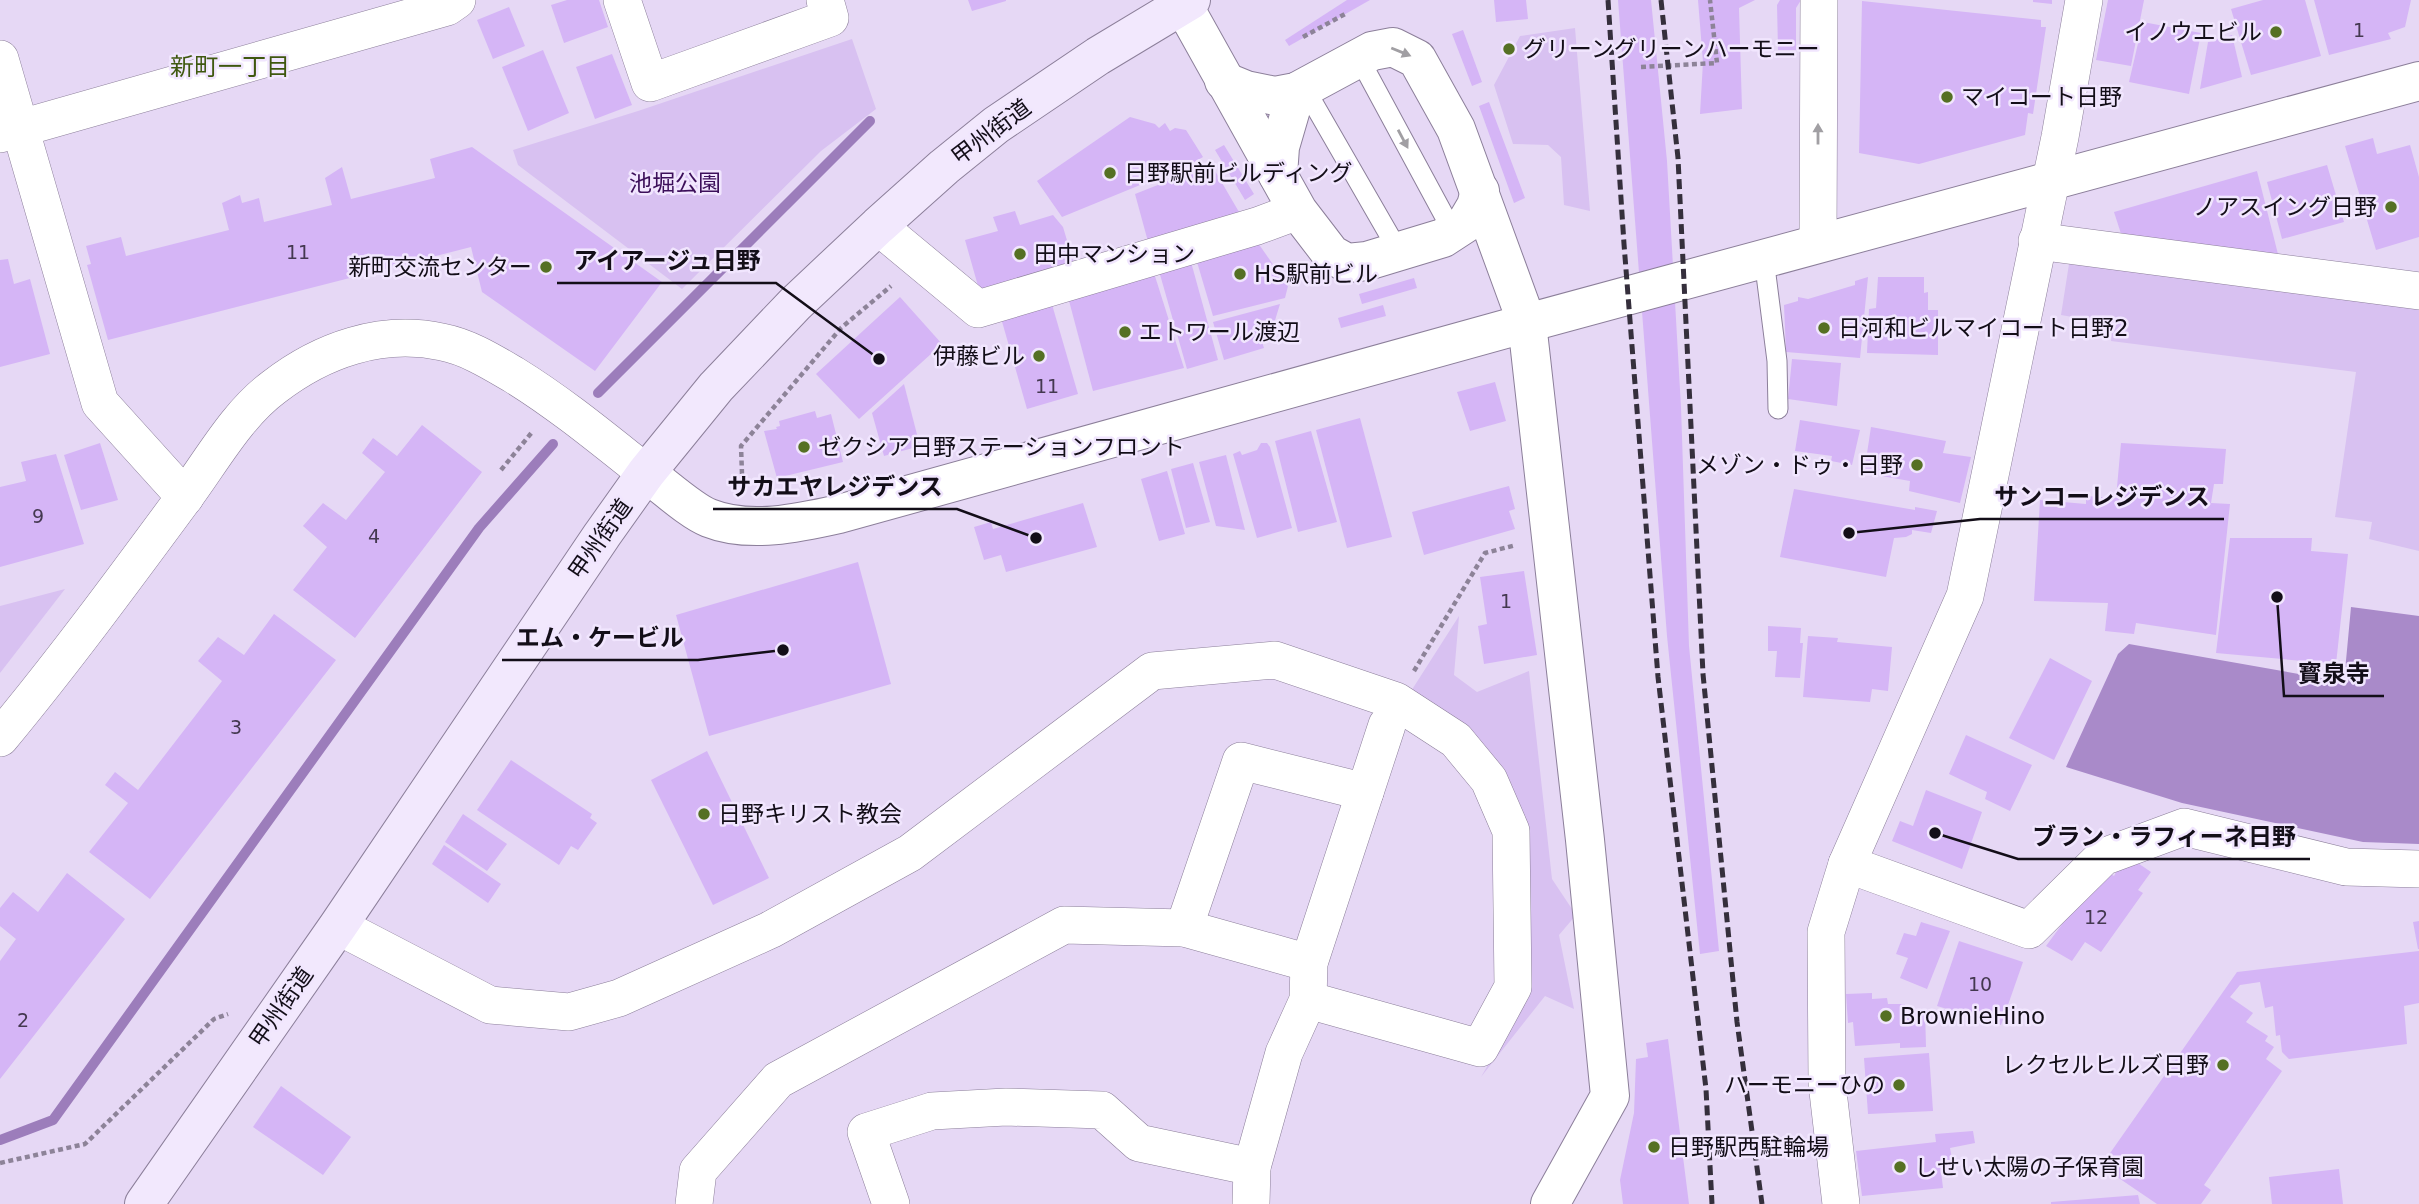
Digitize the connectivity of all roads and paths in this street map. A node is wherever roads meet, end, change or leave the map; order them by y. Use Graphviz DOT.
graph roads {
  1 [pos="457,0"];
  2 [pos="622,0"];
  3 [pos="825,0"];
  4 [pos="1710,0"];
  5 [pos="1818,0"];
  6 [pos="2084,0"];
  7 [pos="1185,2"];
  8 [pos="1345,14"];
  9 [pos="1303,37"];
  10 [pos="1359,58"];
  11 [pos="0,60"];
  12 [pos="1641,66"];
  13 [pos="2419,81"];
  14 [pos="1224,82"];
  15 [pos="1300,90"];
  16 [pos="10,131"];
  17 [pos="1278,175"];
  18 [pos="2050,182"];
  19 [pos="1480,191"];
  20 [pos="1298,211"];
  21 [pos="878,226"];
  22 [pos="1448,235"];
  23 [pos="2038,241"];
  24 [pos="1818,244"];
  25 [pos="1399,252"];
  26 [pos="1764,259"];
  27 [pos="920,261"];
  28 [pos="1506,264"];
  29 [pos="2419,291"];
  30 [pos="1527,323"];
  31 [pos="1778,409"];
  32 [pos="538,425"];
  33 [pos="501,470"];
  34 [pos="646,473"];
  35 [pos="742,474"];
  36 [pos="185,497"];
  37 [pos="1550,537"];
  38 [pos="1392,713"];
  39 [pos="0,738"];
  40 [pos="1365,792"];
  41 [pos="1847,864"];
  42 [pos="2419,869"];
  43 [pos="338,926"];
  44 [pos="1184,928"];
  45 [pos="1309,963"];
  46 [pos="1308,1000"];
  47 [pos="228,1014"];
  48 [pos="0,1163"];
  49 [pos="1252,1167"];
  50 [pos="1559,1200"];
  51 [pos="144,1204"];
  52 [pos="694,1204"];
  53 [pos="891,1204"];
  54 [pos="1251,1204"];
  55 [pos="1840,1204"];
  1 -- 16 [label="street"];
  2 -- 3 [label="street"];
  4 -- 12 [label="path"];
  24 -- 5 [label="street, one-way"];
  6 -- 18 [label="street"];
  7 -- 14 [label="street"];
  7 -- 21 [label="main road, 甲州街道"];
  8 -- 9 [label="path"];
  10 -- 15 [label="street"];
  10 -- 19 [label="street, one-way"];
  10 -- 22 [label="lane, one-way"];
  11 -- 16 [label="street"];
  13 -- 18 [label="street"];
  14 -- 15 [label="street"];
  14 -- 17 [label="street"];
  15 -- 17 [label="street"];
  15 -- 25 [label="lane"];
  16 -- 36 [label="street"];
  17 -- 20 [label="street"];
  18 -- 23 [label="street"];
  18 -- 24 [label="street"];
  19 -- 22 [label="street"];
  19 -- 28 [label="street"];
  20 -- 25 [label="street"];
  20 -- 27 [label="street"];
  21 -- 27 [label="street"];
  21 -- 34 [label="main road, 甲州街道"];
  22 -- 25 [label="street"];
  22 -- 28 [label="street"];
  23 -- 29 [label="street"];
  23 -- 41 [label="street"];
  24 -- 26 [label="street"];
  26 -- 30 [label="street"];
  26 -- 31 [label="lane"];
  27 -- 35 [label="path"];
  28 -- 30 [label="street"];
  30 -- 34 [label="street"];
  30 -- 37 [label="street"];
  32 -- 33 [label="path"];
  34 -- 36 [label="street"];
  34 -- 43 [label="main road, 甲州街道"];
  36 -- 39 [label="street"];
  37 -- 38 [label="path"];
  37 -- 50 [label="street"];
  38 -- 40 [label="street"];
  38 -- 43 [label="street"];
  38 -- 46 [label="street"];
  40 -- 44 [label="street"];
  40 -- 45 [label="street"];
  41 -- 42 [label="street"];
  41 -- 55 [label="street"];
  43 -- 51 [label="main road, 甲州街道"];
  44 -- 45 [label="street"];
  44 -- 52 [label="street"];
  45 -- 46 [label="street"];
  46 -- 49 [label="street"];
  47 -- 48 [label="path"];
  49 -- 53 [label="street"];
  49 -- 54 [label="street"];
}
